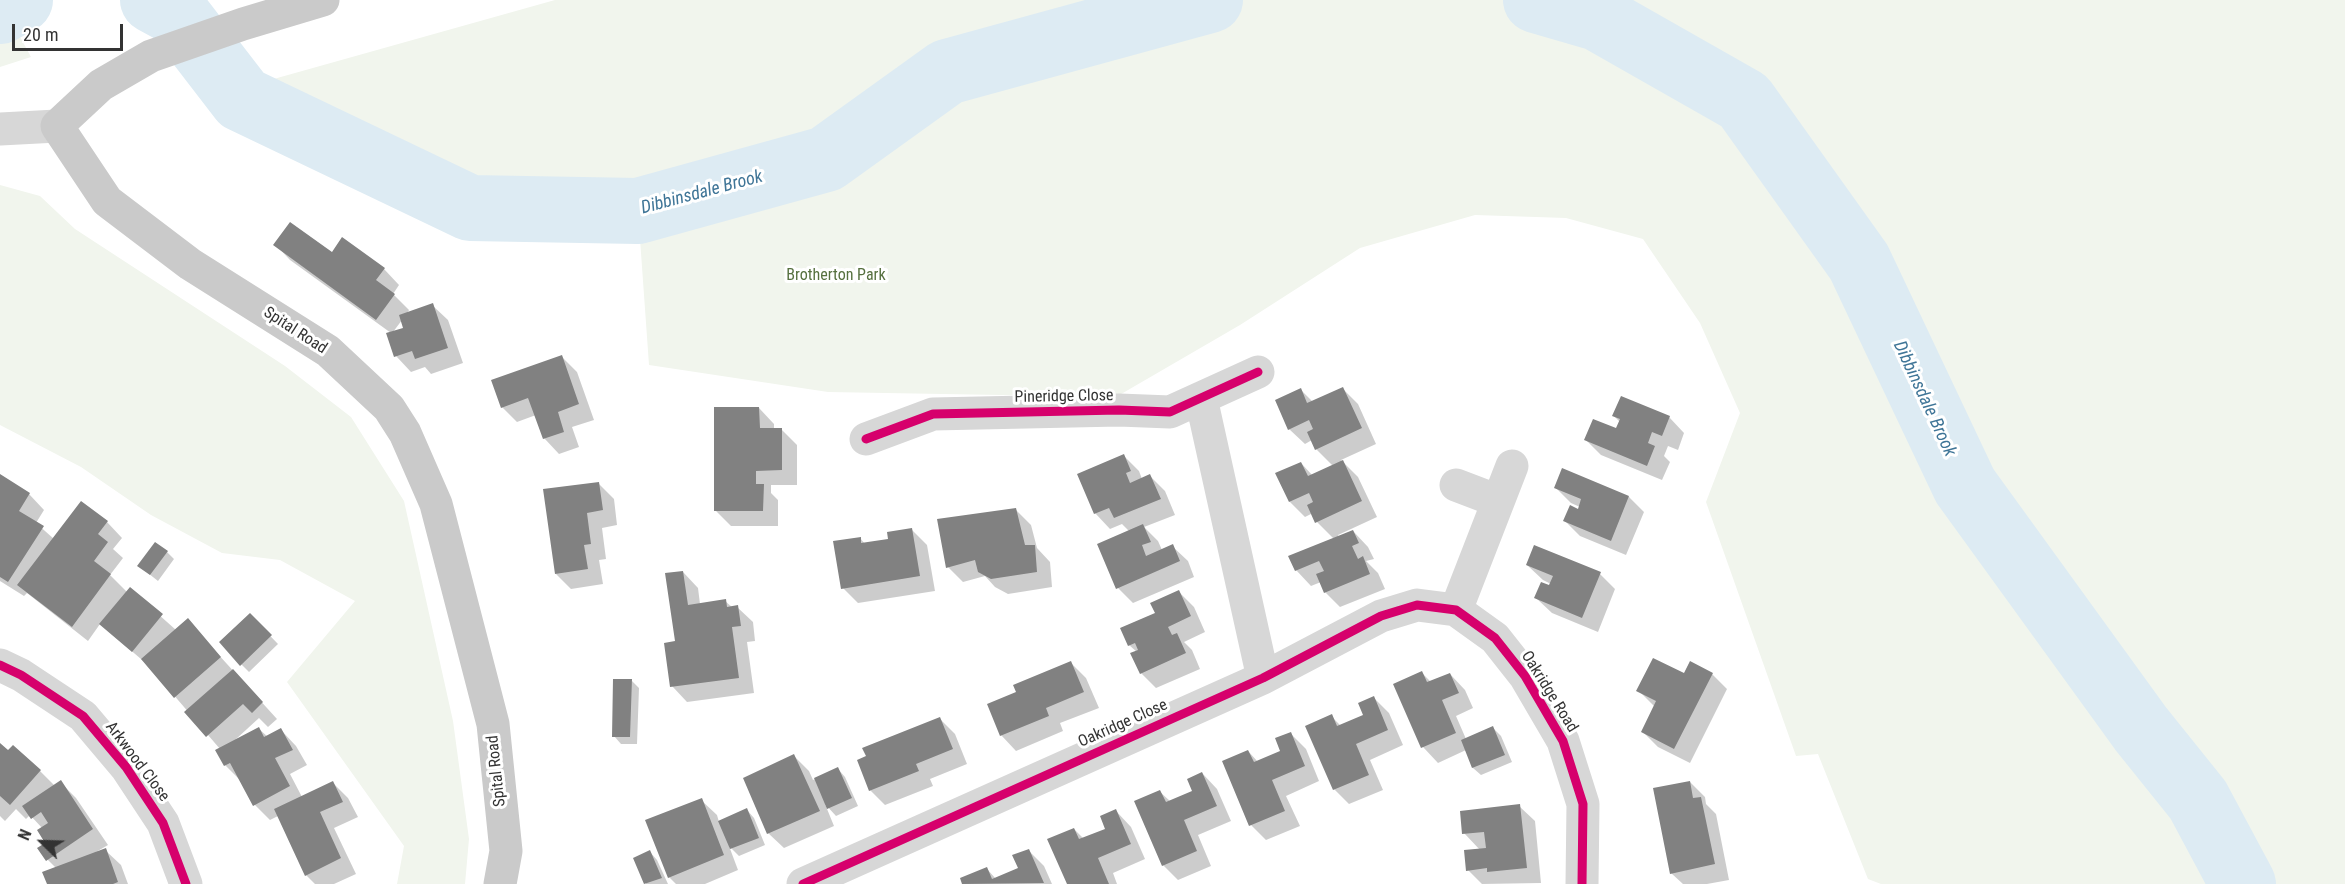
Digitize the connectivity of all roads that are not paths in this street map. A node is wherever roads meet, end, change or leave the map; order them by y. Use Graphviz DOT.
graph roads {
  1 [pos="323,0"];
  2 [pos="57,126"];
  3 [pos="0,129"];
  4 [pos="1258,372"];
  5 [pos="1201,398"];
  6 [pos="866,439"];
  7 [pos="1512,466"];
  8 [pos="1456,485"];
  9 [pos="1498,501"];
  10 [pos="1456,610"];
  11 [pos="0,665"];
  12 [pos="1263,678"];
  13 [pos="186,884"];
  14 [pos="500,884"];
  15 [pos="803,884"];
  16 [pos="1582,884"];
  1 -- 2 [label="main road"];
  2 -- 3 [label="street"];
  2 -- 14 [label="main road, Spital Road"];
  4 -- 5 [label="street, Pineridge Close"];
  5 -- 6 [label="street, Pineridge Close"];
  5 -- 12 [label="street"];
  7 -- 9 [label="street"];
  8 -- 9 [label="street"];
  9 -- 10 [label="street"];
  10 -- 12 [label="street, Oakridge Close"];
  10 -- 16 [label="street, Oakridge Road"];
  11 -- 13 [label="street, Arkwood Close"];
  12 -- 15 [label="street, Oakridge Close"];
}
